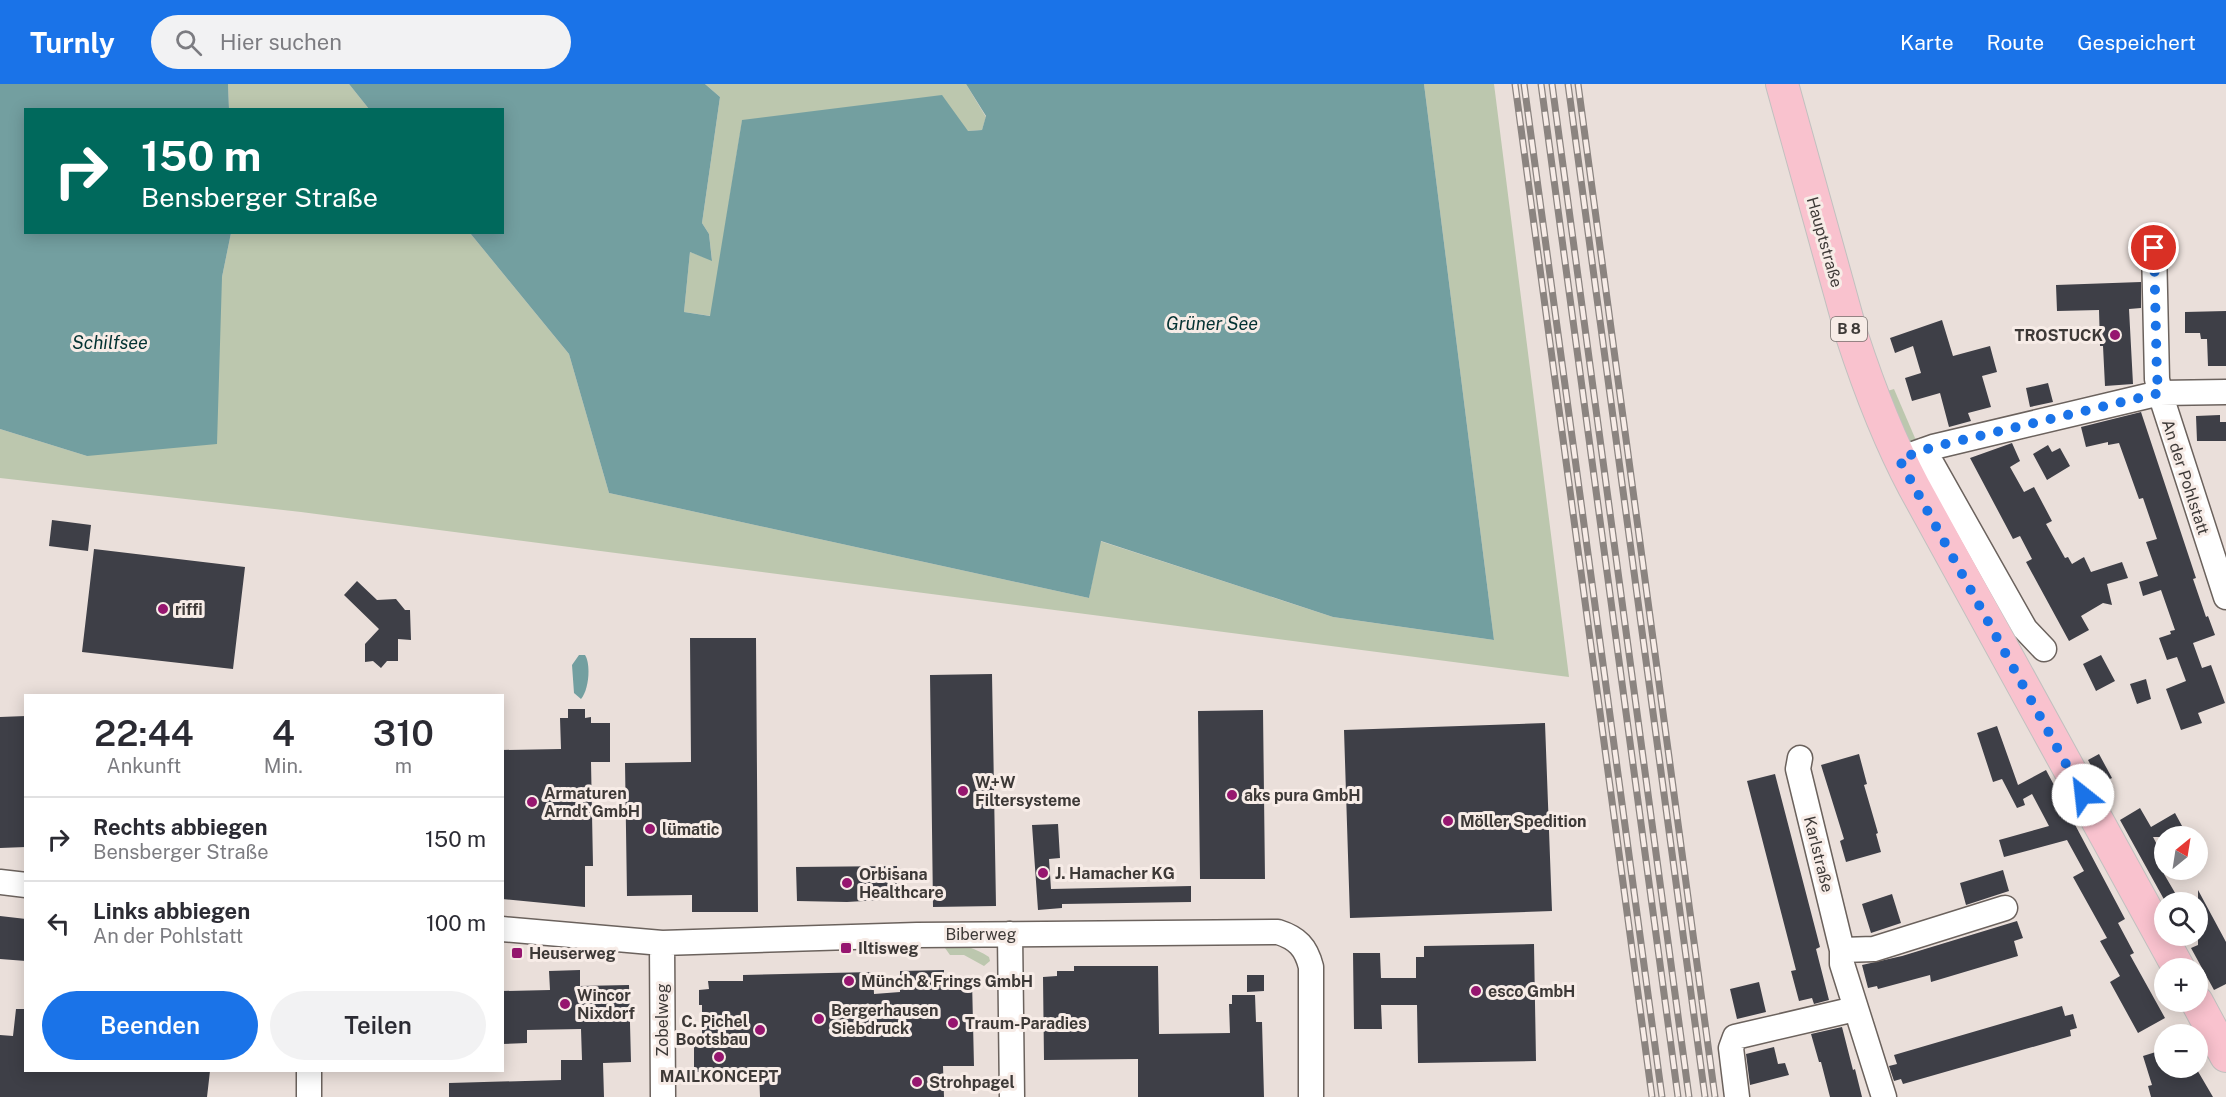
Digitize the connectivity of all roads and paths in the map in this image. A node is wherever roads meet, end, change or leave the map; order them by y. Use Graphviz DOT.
graph roads {
  1 [pos="1782,84"];
  2 [pos="2154,248"];
  3 [pos="2226,392"];
  4 [pos="2160,393"];
  5 [pos="1912,455"];
  6 [pos="2226,597"];
  7 [pos="2044,649"];
  8 [pos="1800,758"];
  9 [pos="0,882"];
  10 [pos="24,885"];
  11 [pos="2005,908"];
  12 [pos="504,929"];
  13 [pos="1010,934"];
  14 [pos="662,943"];
  15 [pos="1842,950"];
  16 [pos="2173,958"];
  17 [pos="1855,1009"];
  18 [pos="2204,1012"];
  19 [pos="2222,1038"];
  20 [pos="309,1072"];
  21 [pos="309,1097"];
  22 [pos="663,1097"];
  23 [pos="1012,1097"];
  24 [pos="1311,1097"];
  25 [pos="1737,1097"];
  26 [pos="1884,1097"];
  1 -- 5 [label="main road, Hauptstraße / B 8"];
  2 -- 4 [label="street, An der Pohlstatt"];
  3 -- 4 [label="street"];
  4 -- 5 [label="street"];
  4 -- 6 [label="street, An der Pohlstatt"];
  5 -- 7 [label="street, Hauptstraße"];
  5 -- 16 [label="main road, Hauptstraße / B 8"];
  8 -- 15 [label="street, Karlstraße"];
  9 -- 10 [label="street"];
  11 -- 15 [label="street"];
  12 -- 14 [label="street, Biberweg"];
  13 -- 14 [label="street, Biberweg"];
  13 -- 23 [label="street"];
  13 -- 24 [label="street, Biberweg"];
  14 -- 22 [label="street, Zobelweg"];
  15 -- 17 [label="street, Karlstraße"];
  17 -- 25 [label="street"];
  17 -- 26 [label="street, Karlstraße"];
  18 -- 19 [label="main road"];
  20 -- 21 [label="street"];
}
